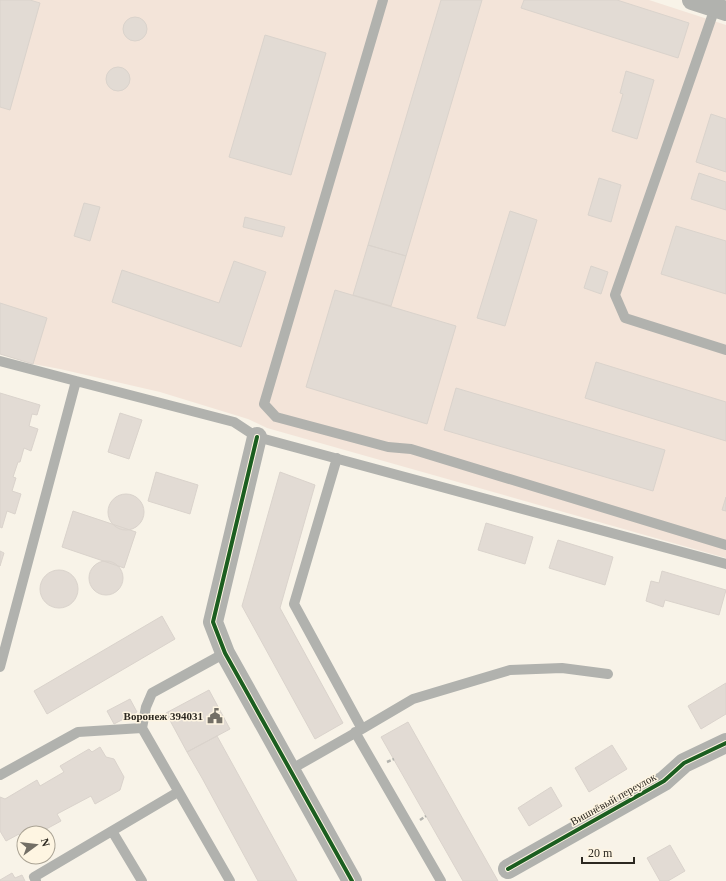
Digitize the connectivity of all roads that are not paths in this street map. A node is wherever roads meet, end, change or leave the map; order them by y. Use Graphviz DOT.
graph roads {
  1 [pos="383,0"];
  2 [pos="692,0"];
  3 [pos="721,9"];
  4 [pos="726,350"];
  5 [pos="0,361"];
  6 [pos="76,381"];
  7 [pos="257,436"];
  8 [pos="336,458"];
  9 [pos="726,545"];
  10 [pos="726,564"];
  11 [pos="225,653"];
  12 [pos="0,667"];
  13 [pos="608,674"];
  14 [pos="142,728"];
  15 [pos="358,731"];
  16 [pos="726,743"];
  17 [pos="290,770"];
  18 [pos="0,775"];
  19 [pos="178,792"];
  20 [pos="112,831"];
  21 [pos="509,872"];
  22 [pos="36,881"];
  23 [pos="142,881"];
  24 [pos="230,881"];
  25 [pos="352,881"];
  26 [pos="441,881"];
  1 -- 9 [label="lane"];
  2 -- 3 [label="street"];
  3 -- 4 [label="lane"];
  5 -- 6 [label="lane"];
  6 -- 7 [label="lane"];
  6 -- 12 [label="lane"];
  7 -- 8 [label="lane"];
  7 -- 11 [label="street"];
  8 -- 10 [label="lane"];
  8 -- 15 [label="lane"];
  11 -- 14 [label="lane"];
  11 -- 17 [label="street"];
  13 -- 15 [label="lane"];
  14 -- 18 [label="lane"];
  14 -- 19 [label="lane"];
  15 -- 17 [label="lane"];
  15 -- 26 [label="lane"];
  16 -- 21 [label="street, Вишнёвый переулок"];
  17 -- 25 [label="street"];
  19 -- 20 [label="lane"];
  19 -- 24 [label="lane"];
  20 -- 22 [label="lane"];
  20 -- 23 [label="lane"];
}
